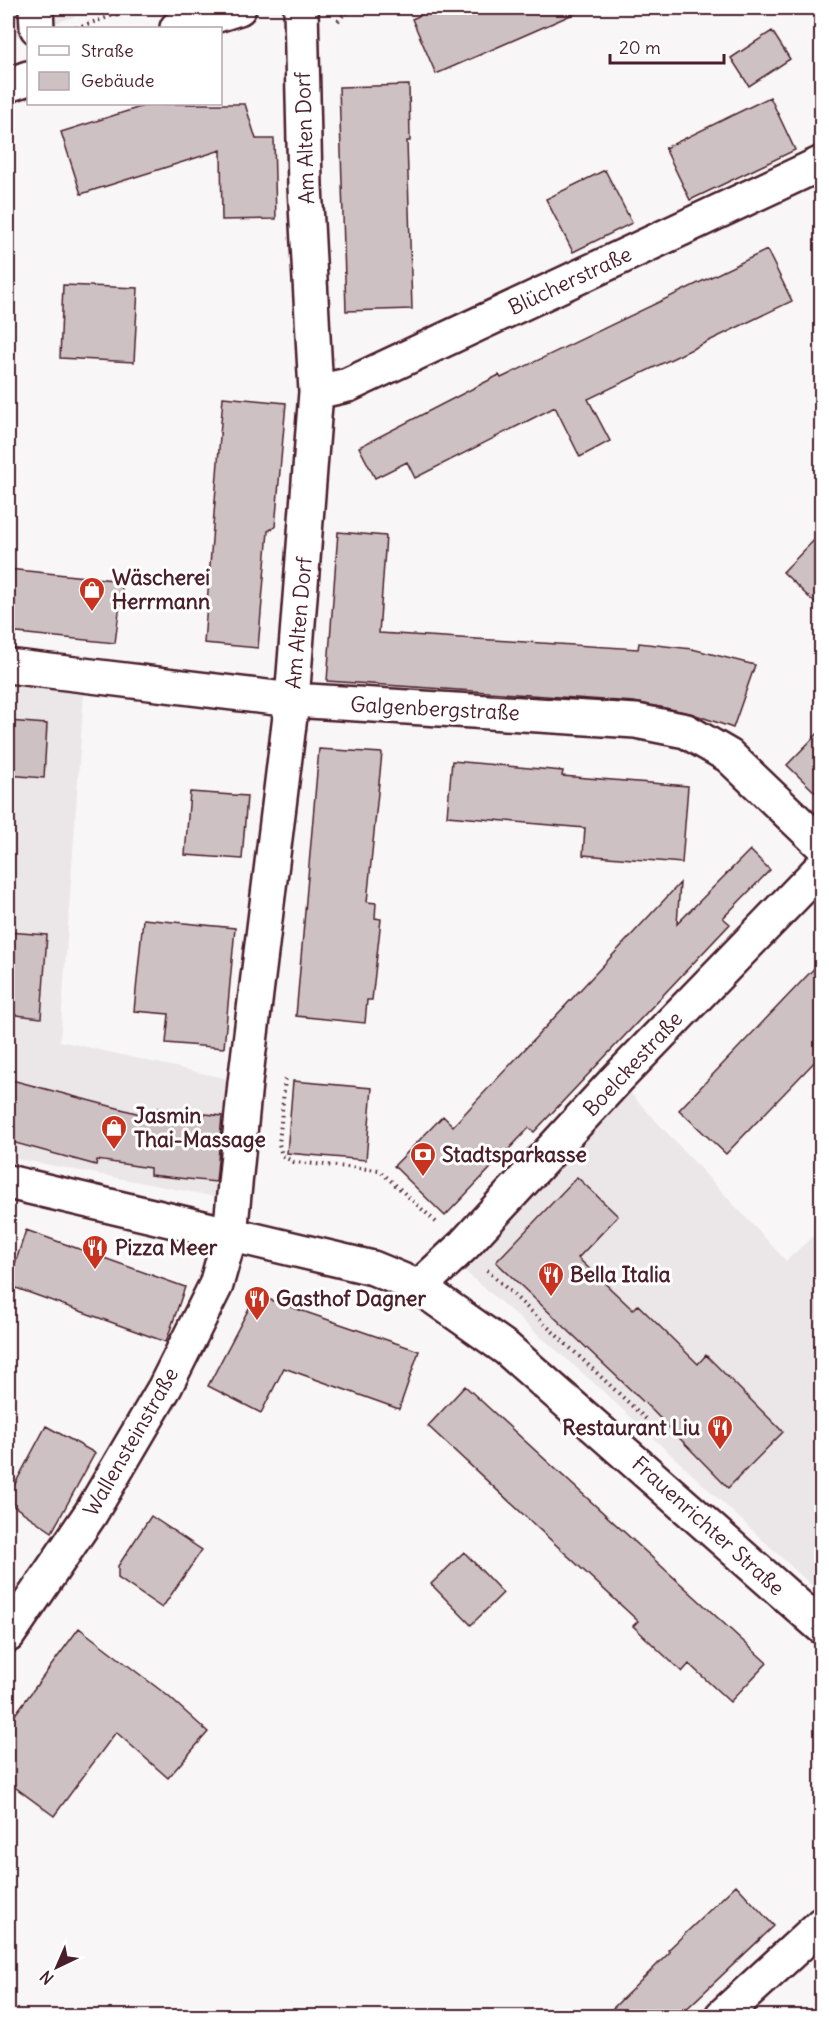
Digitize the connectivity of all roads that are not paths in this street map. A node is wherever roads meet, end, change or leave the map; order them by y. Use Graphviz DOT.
graph roads {
  1 [pos="36,8"];
  2 [pos="239,8"];
  3 [pos="301,8"];
  4 [pos="37,27"];
  5 [pos="180,27"];
  6 [pos="27,78"];
  7 [pos="8,85"];
  8 [pos="822,163"];
  9 [pos="316,392"];
  10 [pos="8,666"];
  11 [pos="292,700"];
  12 [pos="822,845"];
  13 [pos="822,867"];
  14 [pos="8,1182"];
  15 [pos="230,1235"];
  16 [pos="419,1287"];
  17 [pos="822,1627"];
  18 [pos="8,1635"];
  19 [pos="822,1924"];
  20 [pos="722,2016"];
  1 -- 4 [label="street"];
  2 -- 5 [label="street"];
  3 -- 9 [label="street, Am Alten Dorf"];
  6 -- 7 [label="street"];
  8 -- 9 [label="street, Blücherstraße"];
  9 -- 11 [label="street, Am Alten Dorf"];
  10 -- 11 [label="street, Galgenbergstraße"];
  11 -- 12 [label="street, Galgenbergstraße"];
  11 -- 15 [label="street, Am Alten Dorf"];
  13 -- 16 [label="street, Boelckestraße"];
  14 -- 15 [label="street, Frauenrichter Straße"];
  15 -- 16 [label="street, Frauenrichter Straße"];
  15 -- 18 [label="street, Wallensteinstraße"];
  16 -- 17 [label="street, Frauenrichter Straße"];
  19 -- 20 [label="street"];
}
